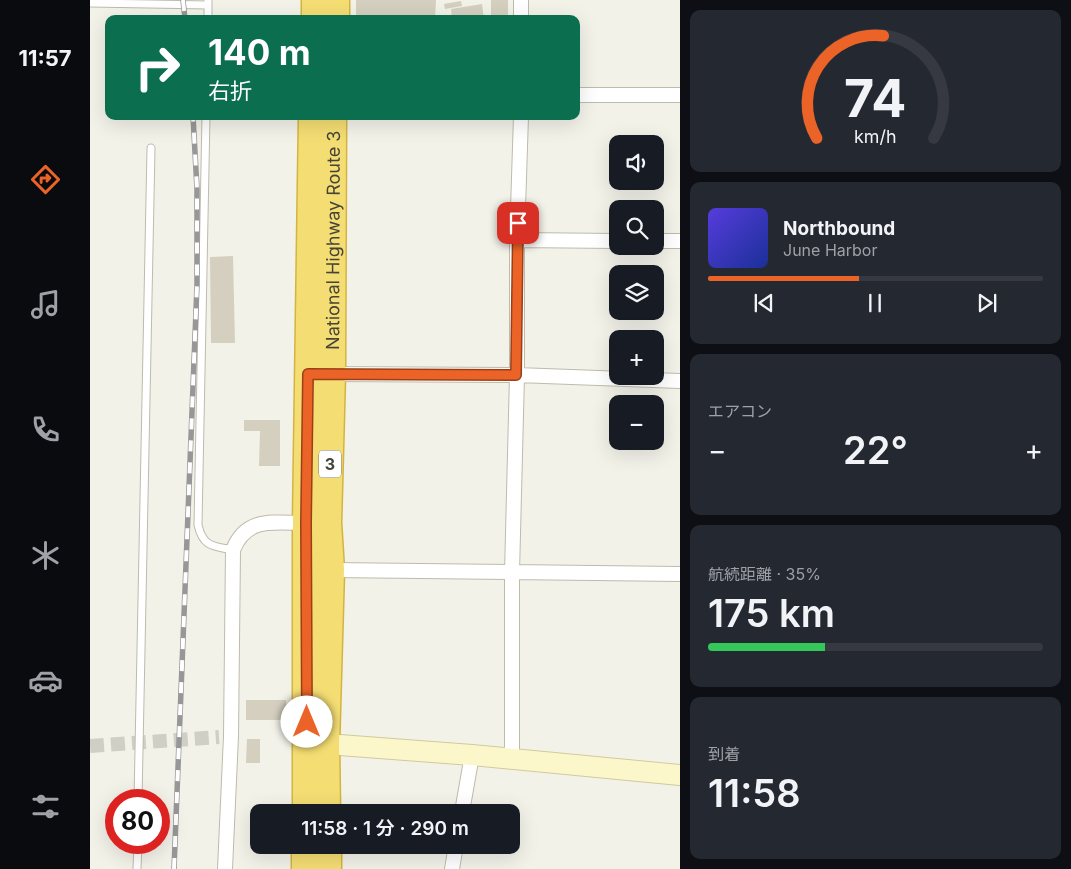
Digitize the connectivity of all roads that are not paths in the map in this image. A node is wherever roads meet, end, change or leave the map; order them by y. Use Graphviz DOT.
graph roads {
  1 [pos="315,0"];
  2 [pos="336,0"];
  3 [pos="521,0"];
  4 [pos="208,2"];
  5 [pos="90,3"];
  6 [pos="208,15"];
  7 [pos="315,15"];
  8 [pos="336,15"];
  9 [pos="521,15"];
  10 [pos="580,95"];
  11 [pos="680,95"];
  12 [pos="206,120"];
  13 [pos="312,120"];
  14 [pos="333,120"];
  15 [pos="521,120"];
  16 [pos="151,148"];
  17 [pos="517,240"];
  18 [pos="609,241"];
  19 [pos="664,241"];
  20 [pos="680,241"];
  21 [pos="320,374"];
  22 [pos="516,375"];
  23 [pos="680,381"];
  24 [pos="317,523"];
  25 [pos="233,550"];
  26 [pos="331,570"];
  27 [pos="512,573"];
  28 [pos="680,574"];
  29 [pos="317,743"];
  30 [pos="472,755"];
  31 [pos="512,758"];
  32 [pos="680,775"];
  33 [pos="138,789"];
  34 [pos="307,804"];
  35 [pos="326,804"];
  36 [pos="463,804"];
  37 [pos="138,854"];
  38 [pos="305,854"];
  39 [pos="328,854"];
  40 [pos="454,854"];
  41 [pos="137,869"];
  42 [pos="225,869"];
  43 [pos="305,869"];
  44 [pos="328,869"];
  45 [pos="452,869"];
  1 -- 7 [label="highway"];
  2 -- 8 [label="highway"];
  3 -- 9 [label="street"];
  4 -- 5 [label="lane"];
  4 -- 6 [label="lane"];
  10 -- 11 [label="street"];
  12 -- 25 [label="lane"];
  13 -- 21 [label="highway, National Highway Route 3 / 3"];
  14 -- 21 [label="highway, National Highway Route 3 / 3"];
  15 -- 17 [label="street"];
  16 -- 33 [label="lane"];
  17 -- 18 [label="street"];
  17 -- 22 [label="street"];
  19 -- 20 [label="street"];
  21 -- 22 [label="street"];
  21 -- 24 [label="highway, National Highway Route 3 / 3"];
  22 -- 23 [label="street"];
  22 -- 27 [label="street"];
  24 -- 25 [label="street"];
  24 -- 26 [label="highway, National Highway Route 3 / 3"];
  24 -- 29 [label="highway, National Highway Route 3 / 3"];
  25 -- 42 [label="street"];
  26 -- 27 [label="street"];
  26 -- 29 [label="highway, National Highway Route 3 / 3"];
  27 -- 28 [label="street"];
  27 -- 31 [label="street"];
  29 -- 30 [label="street"];
  29 -- 34 [label="highway, National Highway Route 3 / 3"];
  29 -- 35 [label="highway, National Highway Route 3 / 3"];
  30 -- 31 [label="street"];
  30 -- 36 [label="street"];
  31 -- 32 [label="street"];
  37 -- 41 [label="lane"];
  38 -- 43 [label="highway"];
  39 -- 44 [label="highway"];
  40 -- 45 [label="street"];
}
